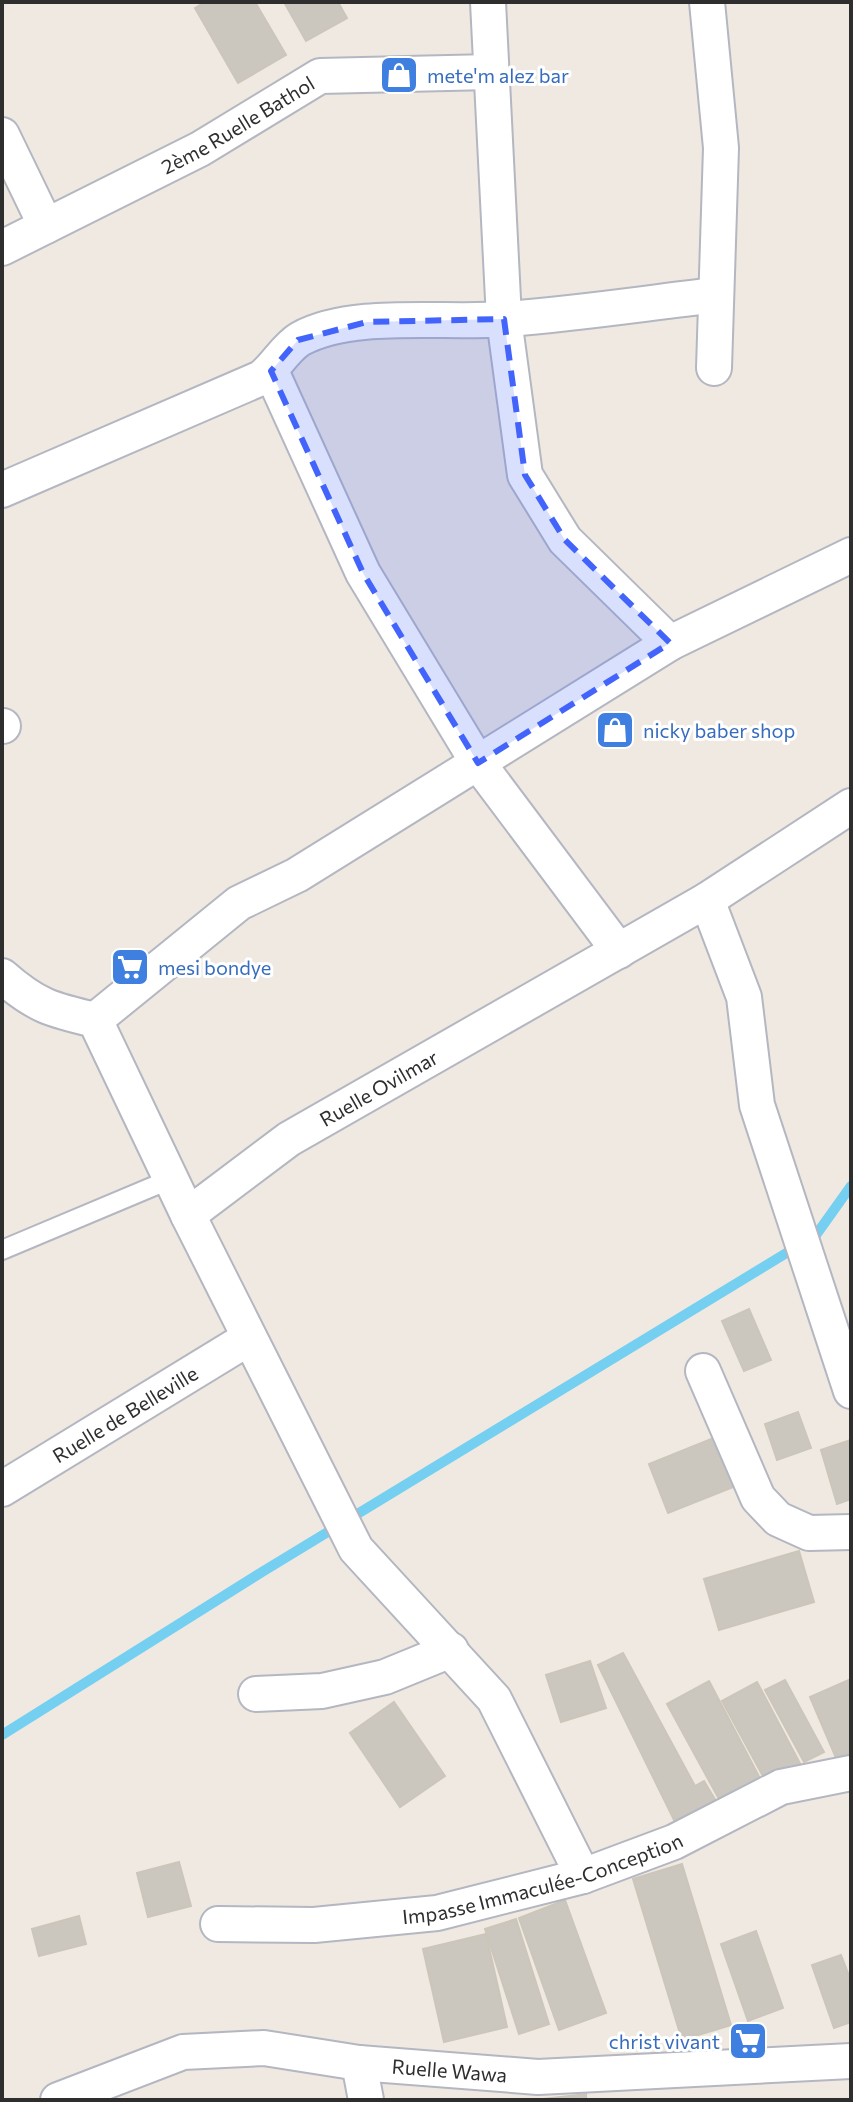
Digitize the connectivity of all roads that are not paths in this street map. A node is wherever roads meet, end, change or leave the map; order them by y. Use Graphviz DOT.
graph roads {
  1 [pos="488,2"];
  2 [pos="707,2"];
  3 [pos="491,72"];
  4 [pos="2,135"];
  5 [pos="46,226"];
  6 [pos="2,248"];
  7 [pos="716,295"];
  8 [pos="504,319"];
  9 [pos="714,368"];
  10 [pos="271,371"];
  11 [pos="2,490"];
  12 [pos="851,555"];
  13 [pos="670,643"];
  14 [pos="478,763"];
  15 [pos="851,806"];
  16 [pos="707,900"];
  17 [pos="619,951"];
  18 [pos="2,976"];
  19 [pos="95,1020"];
  20 [pos="171,1179"];
  21 [pos="188,1215"];
  22 [pos="2,1250"];
  23 [pos="249,1338"];
  24 [pos="845,1353"];
  25 [pos="703,1371"];
  26 [pos="851,1391"];
  27 [pos="2,1489"];
  28 [pos="851,1532"];
  29 [pos="451,1650"];
  30 [pos="256,1694"];
  31 [pos="851,1773"];
  32 [pos="583,1876"];
  33 [pos="218,1924"];
  34 [pos="851,2061"];
  35 [pos="359,2063"];
  36 [pos="58,2100"];
  37 [pos="366,2100"];
  1 -- 3 [label="street"];
  2 -- 7 [label="street"];
  3 -- 5 [label="street, 2ème Ruelle Bathol"];
  3 -- 8 [label="street"];
  4 -- 5 [label="street"];
  5 -- 6 [label="street, 2ème Ruelle Bathol"];
  7 -- 8 [label="street"];
  7 -- 9 [label="street"];
  8 -- 10 [label="street"];
  8 -- 13 [label="street"];
  10 -- 11 [label="street"];
  10 -- 14 [label="street"];
  12 -- 13 [label="street"];
  13 -- 14 [label="street"];
  14 -- 17 [label="street"];
  14 -- 19 [label="street"];
  15 -- 16 [label="street, Ruelle Ovilmar"];
  16 -- 17 [label="street, Ruelle Ovilmar"];
  16 -- 24 [label="street"];
  17 -- 21 [label="street, Ruelle Ovilmar"];
  18 -- 19 [label="street"];
  19 -- 20 [label="street"];
  20 -- 21 [label="street"];
  20 -- 22 [label="lane"];
  21 -- 23 [label="street"];
  23 -- 27 [label="street, Ruelle de Belleville"];
  23 -- 29 [label="street"];
  24 -- 26 [label="street"];
  25 -- 28 [label="street"];
  29 -- 30 [label="street"];
  29 -- 32 [label="street"];
  31 -- 32 [label="street, Impasse Immaculée-Conception"];
  32 -- 33 [label="street, Impasse Immaculée-Conception"];
  34 -- 35 [label="street, Ruelle Wawa"];
  35 -- 36 [label="street, Ruelle Wawa"];
  35 -- 37 [label="street"];
}
